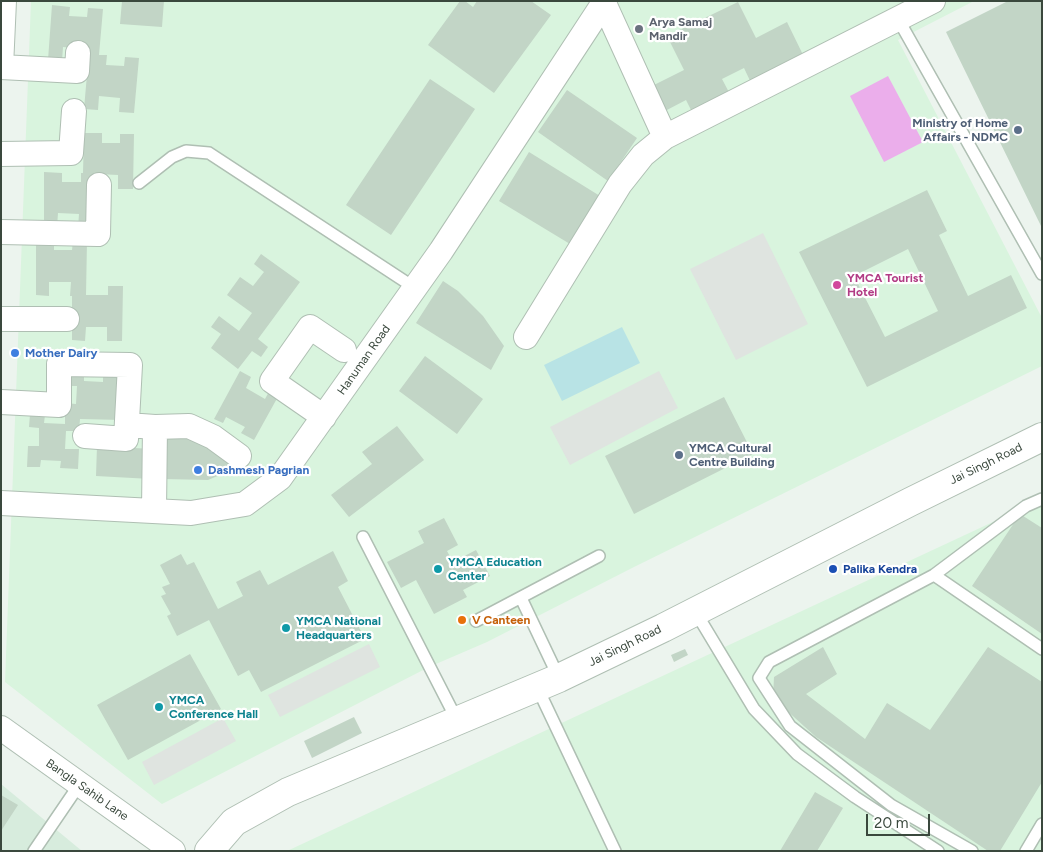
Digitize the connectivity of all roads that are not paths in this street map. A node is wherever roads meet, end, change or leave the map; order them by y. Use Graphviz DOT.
graph roads {
  1 [pos="4,1"];
  2 [pos="933,1"];
  3 [pos="604,2"];
  4 [pos="898,19"];
  5 [pos="78,53"];
  6 [pos="1,67"];
  7 [pos="74,110"];
  8 [pos="665,137"];
  9 [pos="1,154"];
  10 [pos="139,183"];
  11 [pos="99,185"];
  12 [pos="1,232"];
  13 [pos="1042,274"];
  14 [pos="415,288"];
  15 [pos="1,318"];
  16 [pos="67,318"];
  17 [pos="526,337"];
  18 [pos="344,350"];
  19 [pos="1,402"];
  20 [pos="324,417"];
  21 [pos="127,425"];
  22 [pos="155,427"];
  23 [pos="85,436"];
  24 [pos="1042,437"];
  25 [pos="239,456"];
  26 [pos="1042,499"];
  27 [pos="1,502"];
  28 [pos="154,511"];
  29 [pos="363,537"];
  30 [pos="599,556"];
  31 [pos="934,575"];
  32 [pos="521,598"];
  33 [pos="695,611"];
  34 [pos="476,621"];
  35 [pos="1042,648"];
  36 [pos="548,683"];
  37 [pos="458,722"];
  38 [pos="1,728"];
  39 [pos="79,785"];
  40 [pos="1042,824"];
  41 [pos="34,851"];
  42 [pos="173,851"];
  43 [pos="209,851"];
  44 [pos="615,851"];
  45 [pos="938,851"];
  46 [pos="972,851"];
  47 [pos="1026,851"];
  1 -- 6 [label="street"];
  2 -- 4 [label="street"];
  3 -- 8 [label="street"];
  3 -- 14 [label="street, Hanuman Road"];
  4 -- 8 [label="street"];
  4 -- 13 [label="lane"];
  5 -- 6 [label="street"];
  7 -- 9 [label="street"];
  8 -- 17 [label="street"];
  10 -- 14 [label="lane"];
  11 -- 12 [label="street"];
  14 -- 20 [label="street, Hanuman Road"];
  15 -- 16 [label="street"];
  18 -- 20 [label="street"];
  19 -- 21 [label="street"];
  20 -- 28 [label="street, Hanuman Road"];
  21 -- 22 [label="street"];
  21 -- 23 [label="street"];
  22 -- 25 [label="street"];
  22 -- 28 [label="street"];
  24 -- 33 [label="street, Jai Singh Road"];
  26 -- 31 [label="lane"];
  27 -- 28 [label="street, Hanuman Road"];
  29 -- 37 [label="lane"];
  30 -- 32 [label="lane"];
  31 -- 35 [label="lane"];
  31 -- 46 [label="lane"];
  32 -- 34 [label="lane"];
  32 -- 36 [label="lane"];
  33 -- 36 [label="street, Jai Singh Road"];
  33 -- 45 [label="lane"];
  36 -- 37 [label="street, Jai Singh Road"];
  36 -- 44 [label="lane"];
  37 -- 43 [label="street, Jai Singh Road"];
  38 -- 39 [label="street, Bangla Sahib Lane"];
  39 -- 41 [label="lane"];
  39 -- 42 [label="street, Bangla Sahib Lane"];
  40 -- 47 [label="lane"];
}
